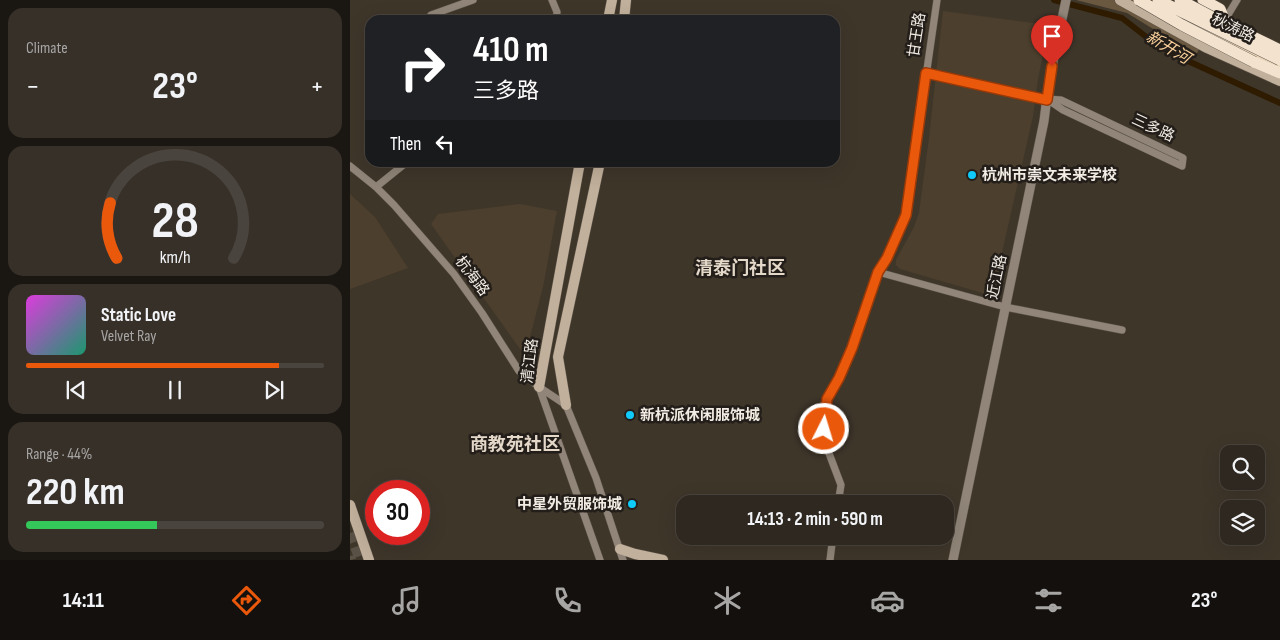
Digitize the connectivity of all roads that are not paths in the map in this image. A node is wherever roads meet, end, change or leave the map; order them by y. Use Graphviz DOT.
graph roads {
  1 [pos="473,0"];
  2 [pos="552,0"];
  3 [pos="612,0"];
  4 [pos="626,0"];
  5 [pos="937,0"];
  6 [pos="1066,0"];
  7 [pos="1120,0"];
  8 [pos="1139,0"];
  9 [pos="1147,0"];
  10 [pos="1158,0"];
  11 [pos="1178,0"];
  12 [pos="1203,0"];
  13 [pos="1237,0"];
  14 [pos="431,15"];
  15 [pos="557,15"];
  16 [pos="609,15"];
  17 [pos="624,15"];
  18 [pos="1225,21"];
  19 [pos="1215,36"];
  20 [pos="1207,48"];
  21 [pos="1280,49"];
  22 [pos="1280,60"];
  23 [pos="1280,67"];
  24 [pos="926,73"];
  25 [pos="1280,73"];
  26 [pos="1280,81"];
  27 [pos="1047,100"];
  28 [pos="350,166"];
  29 [pos="401,167"];
  30 [pos="579,167"];
  31 [pos="599,167"];
  32 [pos="376,187"];
  33 [pos="878,272"];
  34 [pos="1005,307"];
  35 [pos="1122,330"];
  36 [pos="539,387"];
  37 [pos="566,405"];
  38 [pos="839,495"];
  39 [pos="350,505"];
  40 [pos="832,545"];
  41 [pos="620,548"];
  42 [pos="634,557"];
  43 [pos="369,560"];
  44 [pos="600,560"];
  45 [pos="623,560"];
  46 [pos="663,560"];
  47 [pos="830,560"];
  48 [pos="953,560"];
  1 -- 14 [label="street"];
  2 -- 15 [label="street"];
  3 -- 16 [label="main road"];
  4 -- 17 [label="main road"];
  5 -- 24 [label="street, 甘王路"];
  6 -- 27 [label="street, 近江路"];
  7 -- 20 [label="main road"];
  8 -- 25 [label="highway, bridge"];
  9 -- 19 [label="main road, 秋涛路"];
  10 -- 22 [label="highway, bridge"];
  11 -- 18 [label="main road, 秋涛路"];
  11 -- 21 [label="highway, bridge"];
  12 -- 18 [label="highway"];
  13 -- 18 [label="street"];
  18 -- 19 [label="street"];
  18 -- 21 [label="main road, 秋涛路"];
  19 -- 20 [label="street"];
  19 -- 23 [label="main road, 秋涛路"];
  20 -- 26 [label="main road"];
  24 -- 27 [label="street, 三多路"];
  24 -- 33 [label="street, 甘王路"];
  27 -- 27 [label="street, 三多路"];
  27 -- 34 [label="street, 近江路"];
  28 -- 32 [label="street, 杭海路"];
  29 -- 32 [label="street"];
  30 -- 36 [label="main road, 清江路"];
  31 -- 37 [label="main road, 清江路"];
  32 -- 36 [label="street, 杭海路"];
  33 -- 34 [label="street"];
  33 -- 38 [label="street, 甘王路"];
  34 -- 35 [label="street"];
  34 -- 48 [label="street, 近江路"];
  36 -- 37 [label="street, 杭海路"];
  36 -- 44 [label="street, 清江路"];
  37 -- 41 [label="street, 清江路"];
  39 -- 43 [label="main road"];
  40 -- 47 [label="street"];
  41 -- 42 [label="main road"];
  41 -- 45 [label="street, 清江路"];
  42 -- 46 [label="main road"];
}
